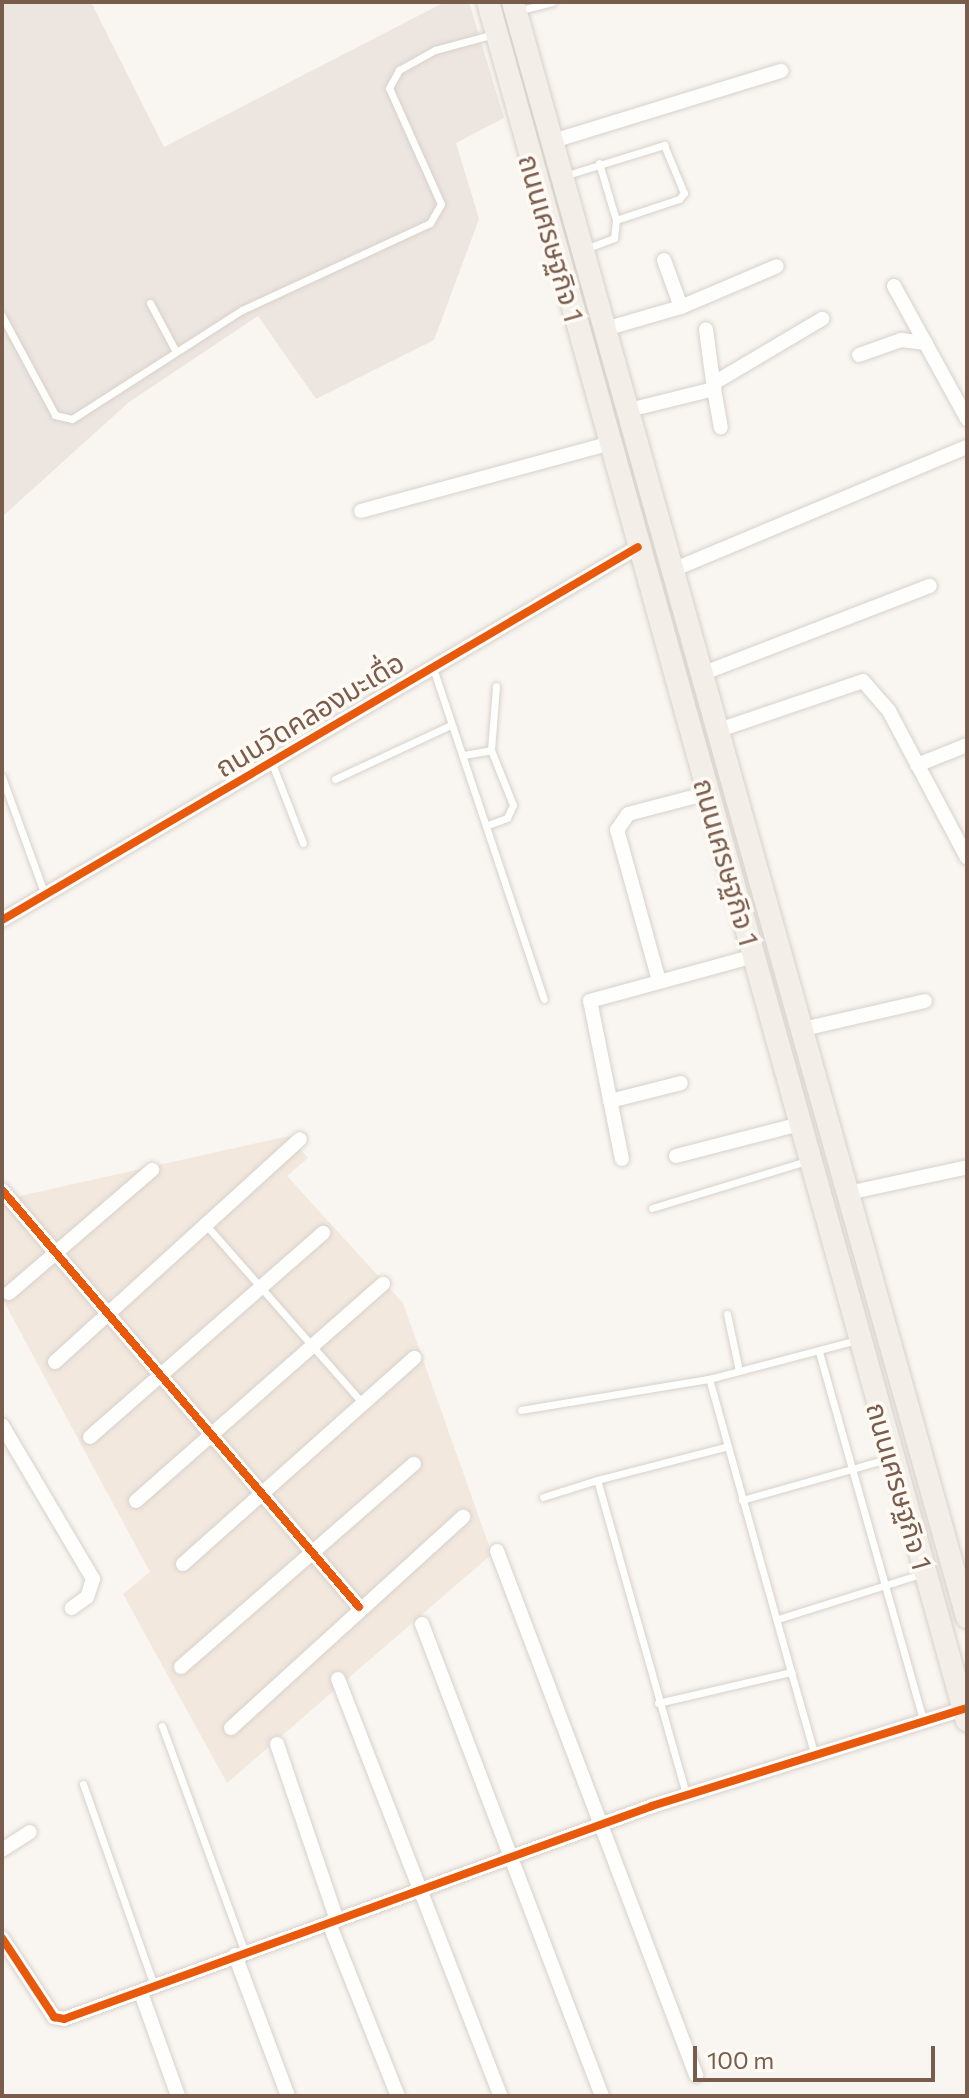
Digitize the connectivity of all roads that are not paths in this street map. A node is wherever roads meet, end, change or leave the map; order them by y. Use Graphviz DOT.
graph roads {
  1 [pos="488,2"];
  2 [pos="552,2"];
  3 [pos="514,6"];
  4 [pos="496,33"];
  5 [pos="781,71"];
  6 [pos="550,142"];
  7 [pos="599,163"];
  8 [pos="561,177"];
  9 [pos="616,220"];
  10 [pos="582,250"];
  11 [pos="664,260"];
  12 [pos="777,266"];
  13 [pos="894,286"];
  14 [pos="150,303"];
  15 [pos="681,307"];
  16 [pos="2,316"];
  17 [pos="822,319"];
  18 [pos="605,329"];
  19 [pos="706,330"];
  20 [pos="926,343"];
  21 [pos="175,350"];
  22 [pos="859,355"];
  23 [pos="714,386"];
  24 [pos="629,410"];
  25 [pos="967,419"];
  26 [pos="721,427"];
  27 [pos="611,443"];
  28 [pos="967,447"];
  29 [pos="361,511"];
  30 [pos="638,547"];
  31 [pos="675,569"];
  32 [pos="930,586"];
  33 [pos="432,666"];
  34 [pos="704,673"];
  35 [pos="496,686"];
  36 [pos="451,725"];
  37 [pos="719,730"];
  38 [pos="967,745"];
  39 [pos="491,750"];
  40 [pos="464,755"];
  41 [pos="271,761"];
  42 [pos="917,765"];
  43 [pos="2,777"];
  44 [pos="335,779"];
  45 [pos="708,793"];
  46 [pos="488,825"];
  47 [pos="303,843"];
  48 [pos="967,858"];
  49 [pos="45,895"];
  50 [pos="3,918"];
  51 [pos="754,956"];
  52 [pos="659,981"];
  53 [pos="544,999"];
  54 [pos="925,1001"];
  55 [pos="803,1029"];
  56 [pos="681,1083"];
  57 [pos="610,1101"];
  58 [pos="800,1124"];
  59 [pos="300,1139"];
  60 [pos="676,1156"];
  61 [pos="622,1159"];
  62 [pos="809,1160"];
  63 [pos="964,1168"];
  64 [pos="152,1170"];
  65 [pos="2,1190"];
  66 [pos="848,1193"];
  67 [pos="652,1208"];
  68 [pos="206,1224"];
  69 [pos="323,1233"];
  70 [pos="56,1253"];
  71 [pos="383,1284"];
  72 [pos="260,1288"];
  73 [pos="9,1293"];
  74 [pos="107,1314"];
  75 [pos="727,1314"];
  76 [pos="859,1340"];
  77 [pos="310,1346"];
  78 [pos="819,1352"];
  79 [pos="414,1358"];
  80 [pos="55,1362"];
  81 [pos="739,1371"];
  82 [pos="160,1376"];
  83 [pos="709,1379"];
  84 [pos="363,1404"];
  85 [pos="521,1410"];
  86 [pos="2,1425"];
  87 [pos="210,1435"];
  88 [pos="90,1437"];
  89 [pos="725,1447"];
  90 [pos="892,1457"];
  91 [pos="414,1464"];
  92 [pos="851,1470"];
  93 [pos="597,1480"];
  94 [pos="262,1494"];
  95 [pos="543,1497"];
  96 [pos="742,1500"];
  97 [pos="136,1501"];
  98 [pos="463,1517"];
  99 [pos="497,1551"];
  100 [pos="312,1552"];
  101 [pos="183,1564"];
  102 [pos="925,1573"];
  103 [pos="882,1585"];
  104 [pos="359,1607"];
  105 [pos="72,1608"];
  106 [pos="967,1617"];
  107 [pos="778,1619"];
  108 [pos="422,1624"];
  109 [pos="181,1667"];
  110 [pos="791,1672"];
  111 [pos="338,1679"];
  112 [pos="658,1703"];
  113 [pos="965,1715"];
  114 [pos="924,1722"];
  115 [pos="162,1726"];
  116 [pos="231,1728"];
  117 [pos="277,1744"];
  118 [pos="814,1753"];
  119 [pos="83,1784"];
  120 [pos="686,1794"];
  121 [pos="599,1824"];
  122 [pos="30,1832"];
  123 [pos="2,1850"];
  124 [pos="510,1857"];
  125 [pos="420,1890"];
  126 [pos="333,1921"];
  127 [pos="2,1938"];
  128 [pos="240,1954"];
  129 [pos="148,1990"];
  130 [pos="696,2075"];
  131 [pos="178,2096"];
  132 [pos="288,2096"];
  133 [pos="398,2096"];
  134 [pos="501,2096"];
  135 [pos="602,2096"];
  1 -- 4 [label="main road, ถนนเศรษฐกิจ 1"];
  2 -- 3 [label="lane"];
  3 -- 6 [label="main road, ถนนเศรษฐกิจ 1"];
  4 -- 21 [label="lane"];
  4 -- 27 [label="main road, ถนนเศรษฐกิจ 1"];
  5 -- 6 [label="street"];
  6 -- 8 [label="main road, ถนนเศรษฐกิจ 1"];
  7 -- 8 [label="lane"];
  7 -- 9 [label="lane"];
  7 -- 9 [label="lane"];
  8 -- 10 [label="main road, ถนนเศรษฐกิจ 1"];
  9 -- 10 [label="lane"];
  10 -- 18 [label="main road, ถนนเศรษฐกิจ 1"];
  11 -- 15 [label="street"];
  12 -- 15 [label="street"];
  13 -- 20 [label="street"];
  14 -- 21 [label="lane"];
  15 -- 18 [label="street"];
  16 -- 21 [label="lane"];
  17 -- 23 [label="street"];
  18 -- 24 [label="main road, ถนนเศรษฐกิจ 1"];
  19 -- 23 [label="street"];
  20 -- 22 [label="street"];
  20 -- 25 [label="street"];
  23 -- 24 [label="street"];
  23 -- 26 [label="street"];
  24 -- 31 [label="main road, ถนนเศรษฐกิจ 1"];
  27 -- 29 [label="street"];
  27 -- 30 [label="main road, ถนนเศรษฐกิจ 1"];
  28 -- 31 [label="street"];
  30 -- 33 [label="street, ถนนวัดคลองมะเดื่อ"];
  30 -- 45 [label="main road, ถนนเศรษฐกิจ 1"];
  31 -- 34 [label="main road, ถนนเศรษฐกิจ 1"];
  32 -- 34 [label="street"];
  33 -- 36 [label="lane"];
  33 -- 41 [label="street, ถนนวัดคลองมะเดื่อ"];
  34 -- 37 [label="main road, ถนนเศรษฐกิจ 1"];
  35 -- 39 [label="lane"];
  36 -- 40 [label="lane"];
  36 -- 44 [label="lane"];
  37 -- 42 [label="street"];
  37 -- 55 [label="main road, ถนนเศรษฐกิจ 1"];
  38 -- 42 [label="street"];
  39 -- 40 [label="lane"];
  39 -- 46 [label="lane"];
  40 -- 46 [label="lane"];
  41 -- 47 [label="lane"];
  41 -- 49 [label="street, ถนนวัดคลองมะเดื่อ"];
  42 -- 48 [label="street"];
  43 -- 49 [label="lane"];
  45 -- 51 [label="main road, ถนนเศรษฐกิจ 1"];
  45 -- 52 [label="street"];
  46 -- 53 [label="lane"];
  49 -- 50 [label="street, ถนนวัดคลองมะเดื่อ"];
  51 -- 52 [label="street"];
  51 -- 58 [label="main road, ถนนเศรษฐกิจ 1"];
  52 -- 57 [label="street"];
  54 -- 55 [label="street"];
  55 -- 66 [label="main road, ถนนเศรษฐกิจ 1"];
  56 -- 57 [label="street"];
  57 -- 61 [label="street"];
  58 -- 60 [label="street"];
  58 -- 62 [label="main road, ถนนเศรษฐกิจ 1"];
  59 -- 68 [label="street"];
  62 -- 67 [label="lane"];
  62 -- 76 [label="main road, ถนนเศรษฐกิจ 1"];
  63 -- 66 [label="street"];
  64 -- 70 [label="street"];
  65 -- 70 [label="street"];
  66 -- 106 [label="main road, ถนนเศรษฐกิจ 1"];
  68 -- 72 [label="lane"];
  68 -- 74 [label="street"];
  69 -- 72 [label="street"];
  70 -- 73 [label="street"];
  70 -- 74 [label="street"];
  71 -- 77 [label="street"];
  72 -- 77 [label="lane"];
  72 -- 82 [label="street"];
  74 -- 80 [label="street"];
  74 -- 82 [label="street"];
  75 -- 81 [label="lane"];
  76 -- 78 [label="lane"];
  76 -- 90 [label="main road, ถนนเศรษฐกิจ 1"];
  77 -- 84 [label="lane"];
  77 -- 87 [label="street"];
  78 -- 81 [label="lane"];
  78 -- 92 [label="lane"];
  79 -- 84 [label="street"];
  81 -- 83 [label="lane"];
  82 -- 87 [label="street"];
  82 -- 88 [label="street"];
  83 -- 85 [label="lane"];
  83 -- 89 [label="lane"];
  84 -- 94 [label="street"];
  86 -- 105 [label="street"];
  87 -- 94 [label="street"];
  87 -- 97 [label="street"];
  89 -- 93 [label="lane"];
  89 -- 96 [label="lane"];
  90 -- 92 [label="lane"];
  90 -- 102 [label="main road, ถนนเศรษฐกิจ 1"];
  91 -- 100 [label="street"];
  92 -- 96 [label="lane"];
  92 -- 103 [label="lane"];
  93 -- 95 [label="lane"];
  93 -- 112 [label="lane"];
  94 -- 100 [label="street"];
  94 -- 101 [label="street"];
  96 -- 107 [label="lane"];
  98 -- 104 [label="street"];
  99 -- 121 [label="street"];
  100 -- 104 [label="street"];
  100 -- 109 [label="street"];
  102 -- 103 [label="lane"];
  102 -- 113 [label="main road, ถนนเศรษฐกิจ 1"];
  103 -- 107 [label="lane"];
  103 -- 114 [label="lane"];
  104 -- 116 [label="street"];
  107 -- 110 [label="lane"];
  108 -- 124 [label="street"];
  110 -- 112 [label="lane"];
  110 -- 118 [label="lane"];
  111 -- 125 [label="street"];
  112 -- 120 [label="lane"];
  113 -- 114 [label="street"];
  114 -- 118 [label="street"];
  115 -- 128 [label="lane"];
  117 -- 126 [label="street"];
  118 -- 120 [label="street"];
  119 -- 129 [label="lane"];
  120 -- 121 [label="street"];
  121 -- 124 [label="street"];
  121 -- 130 [label="street"];
  122 -- 123 [label="street"];
  124 -- 125 [label="street"];
  124 -- 135 [label="street"];
  125 -- 126 [label="street"];
  125 -- 134 [label="street"];
  126 -- 128 [label="street"];
  126 -- 133 [label="street"];
  127 -- 129 [label="street"];
  128 -- 129 [label="street"];
  128 -- 132 [label="street"];
  129 -- 131 [label="street"];
}
